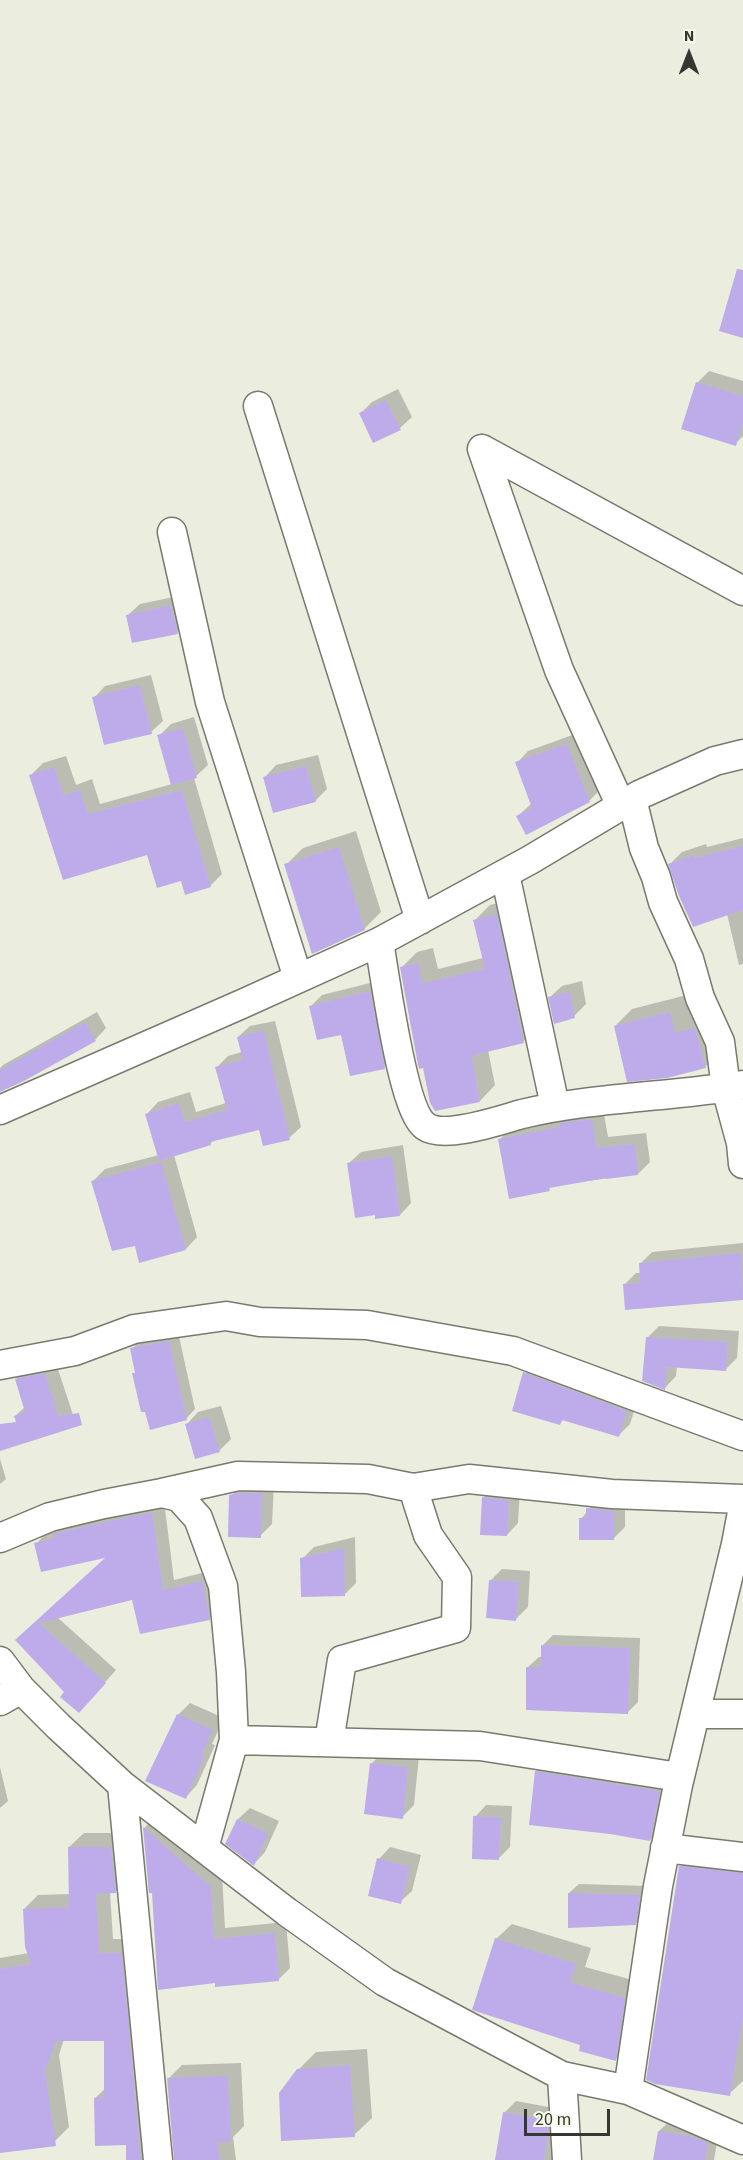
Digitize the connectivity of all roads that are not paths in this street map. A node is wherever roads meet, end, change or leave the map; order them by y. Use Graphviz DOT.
graph roads {
  1 [pos="258,406"];
  2 [pos="172,532"];
  3 [pos="743,591"];
  4 [pos="743,754"];
  5 [pos="627,803"];
  6 [pos="505,874"];
  7 [pos="420,920"];
  8 [pos="379,942"];
  9 [pos="298,978"];
  10 [pos="735,1086"];
  11 [pos="555,1107"];
  12 [pos="0,1110"];
  13 [pos="743,1164"];
  14 [pos="0,1365"];
  15 [pos="743,1436"];
  16 [pos="413,1488"];
  17 [pos="162,1493"];
  18 [pos="743,1499"];
  19 [pos="743,1507"];
  20 [pos="0,1538"];
  21 [pos="736,1574"];
  22 [pos="0,1660"];
  23 [pos="11,1695"];
  24 [pos="696,1714"];
  25 [pos="743,1714"];
  26 [pos="234,1740"];
  27 [pos="329,1742"];
  28 [pos="680,1777"];
  29 [pos="122,1785"];
  30 [pos="204,1848"];
  31 [pos="665,1848"];
  32 [pos="743,1857"];
  33 [pos="561,2076"];
  34 [pos="628,2090"];
  35 [pos="743,2140"];
  36 [pos="158,2160"];
  37 [pos="567,2160"];
  1 -- 7 [label="street"];
  2 -- 9 [label="street"];
  3 -- 5 [label="street"];
  4 -- 5 [label="street"];
  5 -- 6 [label="street"];
  5 -- 10 [label="street"];
  6 -- 7 [label="street"];
  6 -- 11 [label="street"];
  7 -- 8 [label="street"];
  8 -- 9 [label="street"];
  8 -- 11 [label="street"];
  9 -- 12 [label="street"];
  10 -- 11 [label="street"];
  10 -- 13 [label="street"];
  14 -- 15 [label="street"];
  16 -- 17 [label="street"];
  16 -- 18 [label="street"];
  16 -- 27 [label="street"];
  17 -- 20 [label="street"];
  17 -- 26 [label="street"];
  19 -- 21 [label="street"];
  21 -- 24 [label="street"];
  22 -- 23 [label="street"];
  23 -- 29 [label="street"];
  24 -- 25 [label="street"];
  24 -- 28 [label="street"];
  26 -- 27 [label="street"];
  26 -- 30 [label="street"];
  27 -- 28 [label="street"];
  28 -- 31 [label="street"];
  29 -- 30 [label="street"];
  29 -- 36 [label="street"];
  30 -- 33 [label="street"];
  31 -- 32 [label="street"];
  31 -- 34 [label="street"];
  33 -- 34 [label="street"];
  33 -- 37 [label="street"];
  34 -- 35 [label="street"];
}
